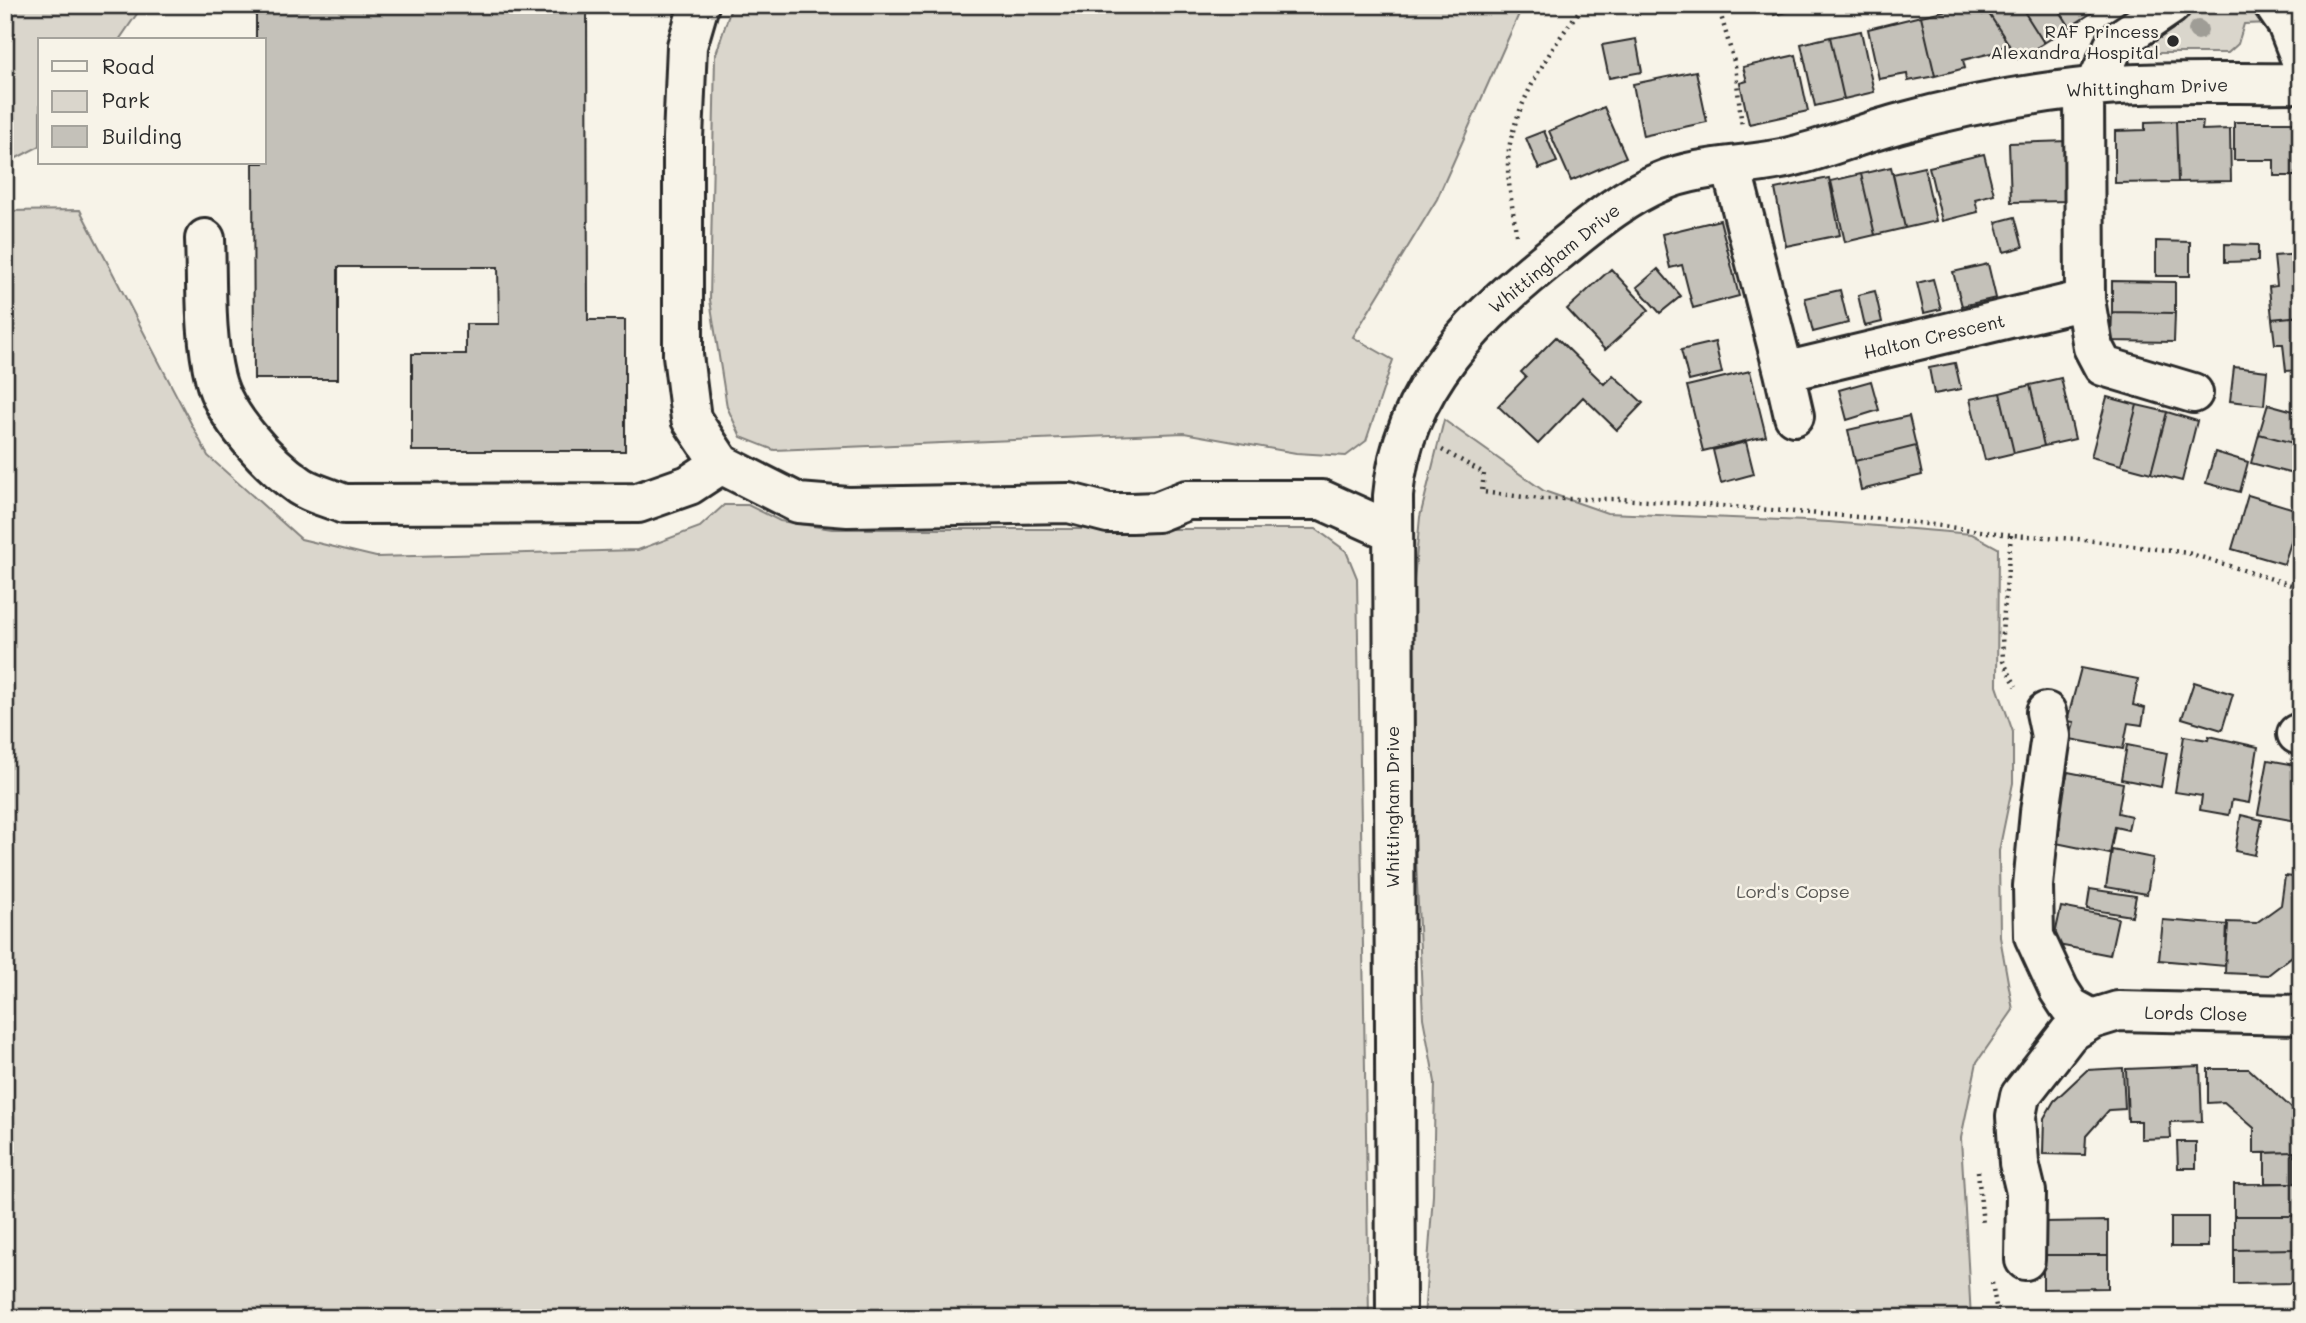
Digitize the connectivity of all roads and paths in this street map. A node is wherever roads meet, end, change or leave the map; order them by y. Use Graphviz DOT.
graph roads {
  1 [pos="699,5"];
  2 [pos="1584,5"];
  3 [pos="1718,5"];
  4 [pos="1741,5"];
  5 [pos="2171,5"];
  6 [pos="2274,5"];
  7 [pos="1721,12"];
  8 [pos="2301,60"];
  9 [pos="2301,83"];
  10 [pos="2090,87"];
  11 [pos="1736,165"];
  12 [pos="205,239"];
  13 [pos="1520,281"];
  14 [pos="2085,300"];
  15 [pos="1784,372"];
  16 [pos="2193,393"];
  17 [pos="1794,416"];
  18 [pos="1408,430"];
  19 [pos="721,464"];
  20 [pos="1391,531"];
  21 [pos="2301,589"];
  22 [pos="2046,712"];
  23 [pos="2301,1015"];
  24 [pos="2092,1019"];
  25 [pos="2025,1260"];
  26 [pos="1396,1318"];
  1 -- 19 [label="street"];
  2 -- 13 [label="path"];
  3 -- 7 [label="path"];
  4 -- 7 [label="path"];
  5 -- 10 [label="street"];
  6 -- 8 [label="street"];
  7 -- 11 [label="path"];
  9 -- 10 [label="street, Whittingham Drive"];
  10 -- 11 [label="street, Whittingham Drive"];
  10 -- 14 [label="street"];
  11 -- 13 [label="street, Whittingham Drive"];
  11 -- 15 [label="street"];
  12 -- 19 [label="street"];
  13 -- 18 [label="street, Whittingham Drive"];
  14 -- 15 [label="street, Halton Crescent"];
  14 -- 16 [label="street"];
  15 -- 17 [label="street"];
  18 -- 20 [label="street, Whittingham Drive"];
  18 -- 21 [label="path"];
  19 -- 20 [label="street"];
  20 -- 26 [label="street, Whittingham Drive"];
  22 -- 24 [label="street"];
  23 -- 24 [label="street, Lords Close"];
  24 -- 25 [label="street, Lords Close"];
}
